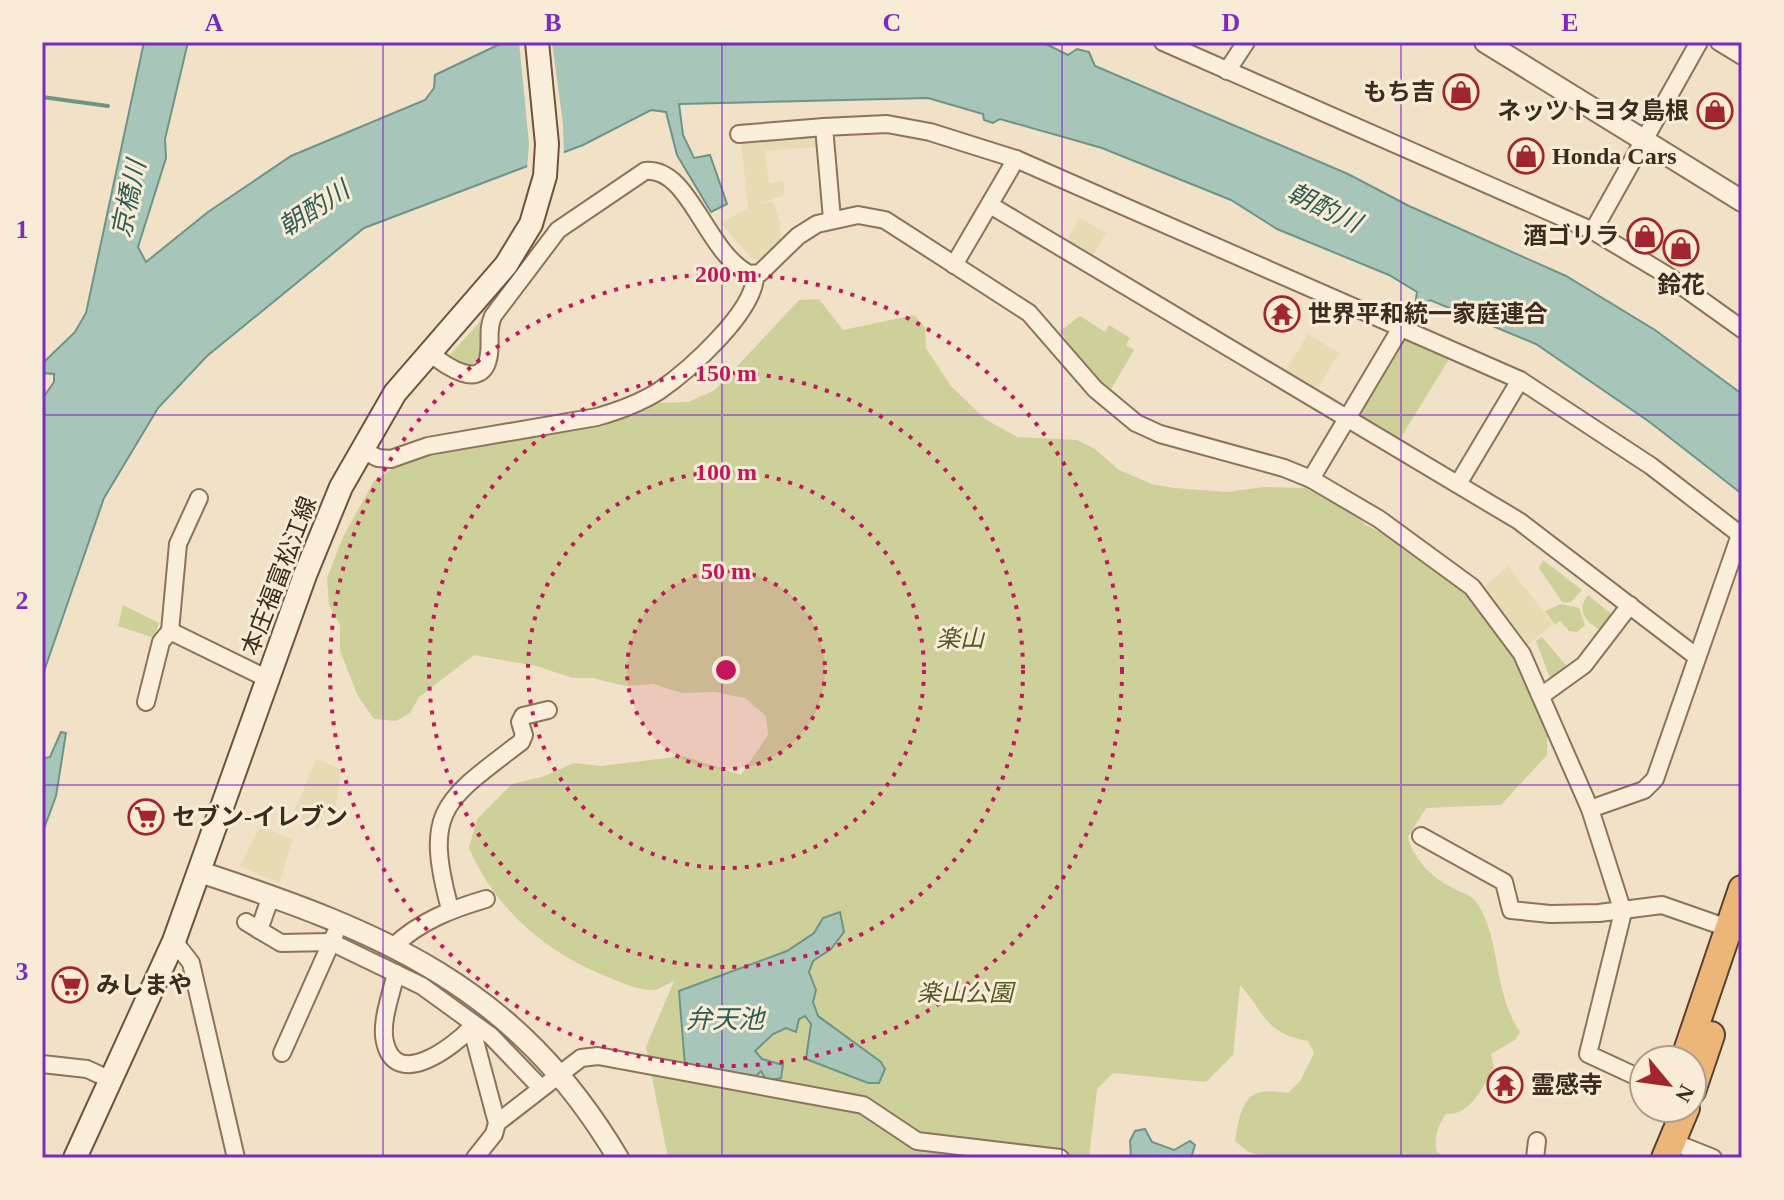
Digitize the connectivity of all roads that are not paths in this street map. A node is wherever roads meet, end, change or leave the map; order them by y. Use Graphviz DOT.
graph roads {
  1 [pos="537,42"];
  2 [pos="1163,42"];
  3 [pos="1246,42"];
  4 [pos="1485,42"];
  5 [pos="1699,42"];
  6 [pos="1719,42"];
  7 [pos="1742,56"];
  8 [pos="1227,71"];
  9 [pos="824,127"];
  10 [pos="739,134"];
  11 [pos="1643,138"];
  12 [pos="1016,159"];
  13 [pos="1742,201"];
  14 [pos="990,205"];
  15 [pos="832,219"];
  16 [pos="1593,231"];
  17 [pos="954,265"];
  18 [pos="755,275"];
  19 [pos="1402,326"];
  20 [pos="1742,329"];
  21 [pos="429,352"];
  22 [pos="1520,380"];
  23 [pos="1348,417"];
  24 [pos="360,449"];
  25 [pos="1311,479"];
  26 [pos="1458,484"];
  27 [pos="199,498"];
  28 [pos="1741,536"];
  29 [pos="1630,605"];
  30 [pos="170,631"];
  31 [pos="1697,657"];
  32 [pos="268,679"];
  33 [pos="1541,696"];
  34 [pos="146,702"];
  35 [pos="548,710"];
  36 [pos="1590,809"];
  37 [pos="1421,836"];
  38 [pos="200,872"];
  39 [pos="1742,889"];
  40 [pos="271,896"];
  41 [pos="486,899"];
  42 [pos="450,909"];
  43 [pos="1623,912"];
  44 [pos="339,922"];
  45 [pos="1738,935"];
  46 [pos="174,941"];
  47 [pos="331,942"];
  48 [pos="394,946"];
  49 [pos="396,973"];
  50 [pos="470,1023"];
  51 [pos="1691,1044"];
  52 [pos="1706,1044"];
  53 [pos="282,1053"];
  54 [pos="42,1064"];
  55 [pos="559,1073"];
  56 [pos="1628,1073"];
  57 [pos="111,1080"];
  58 [pos="541,1088"];
  59 [pos="497,1123"];
  60 [pos="1661,1124"];
  61 [pos="1680,1124"];
  62 [pos="1669,1150"];
  63 [pos="75,1158"];
  64 [pos="236,1158"];
  65 [pos="475,1158"];
  66 [pos="618,1158"];
  67 [pos="1060,1158"];
  68 [pos="1647,1158"];
  69 [pos="1713,1158"];
  1 -- 21 [label="main road, 本庄福富松江線"];
  2 -- 8 [label="street"];
  3 -- 8 [label="street"];
  4 -- 11 [label="street"];
  5 -- 11 [label="street"];
  6 -- 7 [label="street"];
  8 -- 16 [label="street"];
  9 -- 10 [label="street"];
  9 -- 12 [label="street"];
  9 -- 15 [label="street"];
  11 -- 13 [label="street"];
  11 -- 16 [label="street"];
  12 -- 14 [label="street"];
  12 -- 19 [label="street"];
  14 -- 17 [label="street"];
  14 -- 23 [label="street"];
  15 -- 17 [label="street"];
  15 -- 18 [label="street"];
  16 -- 20 [label="street"];
  17 -- 25 [label="street"];
  18 -- 21 [label="street"];
  18 -- 24 [label="street"];
  19 -- 22 [label="street"];
  19 -- 23 [label="street"];
  21 -- 24 [label="main road, 本庄福富松江線"];
  22 -- 26 [label="street"];
  22 -- 28 [label="street"];
  23 -- 25 [label="street"];
  23 -- 26 [label="street"];
  24 -- 32 [label="main road, 本庄福富松江線"];
  25 -- 33 [label="street"];
  26 -- 29 [label="street"];
  27 -- 30 [label="street"];
  28 -- 31 [label="street"];
  29 -- 31 [label="street"];
  29 -- 33 [label="street"];
  30 -- 32 [label="street"];
  30 -- 34 [label="street"];
  31 -- 36 [label="street"];
  32 -- 38 [label="main road, 本庄福富松江線"];
  33 -- 36 [label="street"];
  35 -- 42 [label="street"];
  36 -- 43 [label="street"];
  37 -- 43 [label="street"];
  38 -- 40 [label="street"];
  38 -- 46 [label="main road, 本庄福富松江線"];
  39 -- 45 [label="highway"];
  40 -- 44 [label="street"];
  40 -- 47 [label="street"];
  41 -- 42 [label="street"];
  42 -- 48 [label="street"];
  43 -- 45 [label="street"];
  43 -- 56 [label="street"];
  44 -- 47 [label="street"];
  44 -- 48 [label="street"];
  45 -- 51 [label="highway"];
  45 -- 52 [label="highway"];
  46 -- 57 [label="main road, 本庄福富松江線"];
  46 -- 64 [label="street"];
  47 -- 49 [label="street"];
  47 -- 53 [label="street"];
  48 -- 55 [label="street"];
  49 -- 50 [label="street"];
  49 -- 50 [label="street"];
  50 -- 58 [label="street"];
  50 -- 59 [label="street"];
  54 -- 57 [label="street"];
  55 -- 58 [label="street"];
  55 -- 66 [label="street"];
  55 -- 67 [label="street"];
  57 -- 63 [label="main road, 本庄福富松江線"];
  58 -- 59 [label="street"];
  59 -- 65 [label="street"];
  60 -- 68 [label="highway"];
  61 -- 62 [label="highway"];
  62 -- 69 [label="street"];
}
